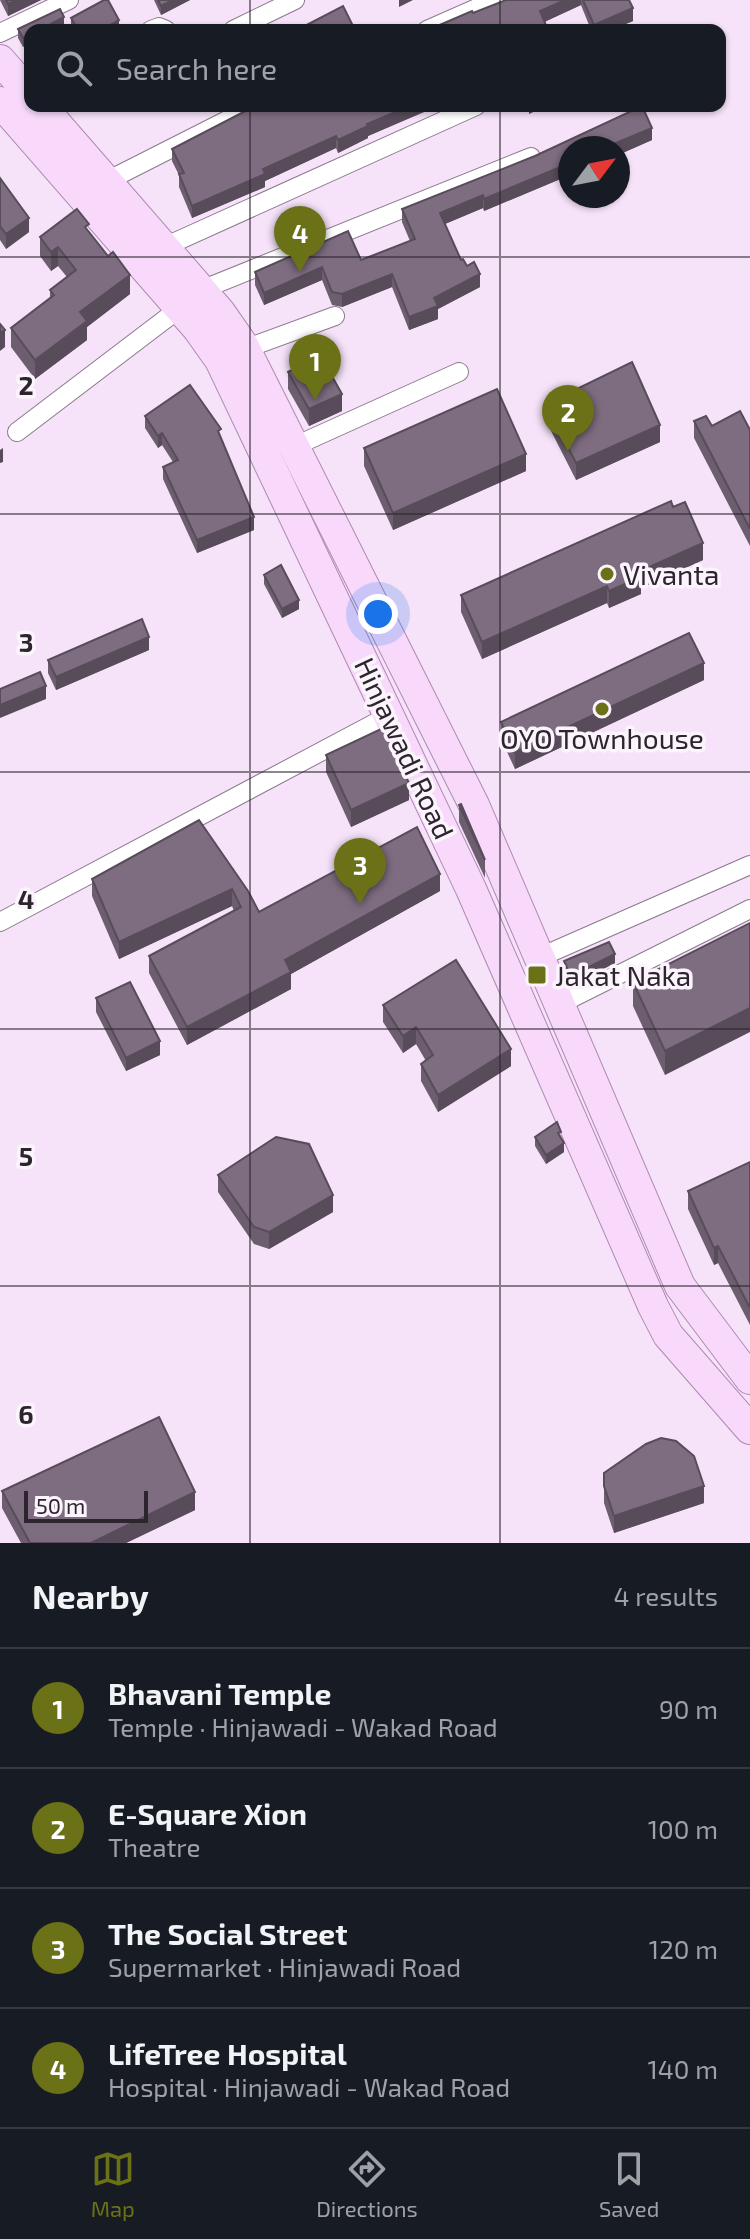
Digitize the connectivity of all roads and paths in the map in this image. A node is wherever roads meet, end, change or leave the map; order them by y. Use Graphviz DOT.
graph roads {
  1 [pos="69,0"];
  2 [pos="295,0"];
  3 [pos="495,0"];
  4 [pos="245,24"];
  5 [pos="441,24"];
  6 [pos="0,33"];
  7 [pos="0,60"];
  8 [pos="20,90"];
  9 [pos="38,112"];
  10 [pos="46,112"];
  11 [pos="243,112"];
  12 [pos="463,112"];
  13 [pos="531,157"];
  14 [pos="107,181"];
  15 [pos="164,247"];
  16 [pos="190,299"];
  17 [pos="335,316"];
  18 [pos="245,349"];
  19 [pos="459,372"];
  20 [pos="17,432"];
  21 [pos="295,446"];
  22 [pos="390,715"];
  23 [pos="750,865"];
  24 [pos="750,909"];
  25 [pos="0,922"];
  26 [pos="538,958"];
  27 [pos="558,1005"];
  28 [pos="750,1379"];
  29 [pos="750,1429"];
  1 -- 6 [label="street"];
  2 -- 4 [label="street"];
  3 -- 5 [label="street"];
  7 -- 8 [label="main road, Hinjawadi Road"];
  9 -- 16 [label="main road, Hinjawadi Road"];
  10 -- 14 [label="main road"];
  11 -- 14 [label="street"];
  12 -- 15 [label="street"];
  13 -- 16 [label="street"];
  14 -- 15 [label="main road"];
  15 -- 16 [label="main road"];
  16 -- 18 [label="main road"];
  16 -- 20 [label="street"];
  16 -- 22 [label="main road, Hinjawadi Road"];
  17 -- 18 [label="street"];
  18 -- 21 [label="main road"];
  19 -- 21 [label="street"];
  21 -- 26 [label="main road"];
  22 -- 25 [label="street"];
  22 -- 29 [label="main road, Hinjawadi Road"];
  23 -- 26 [label="street"];
  24 -- 27 [label="street"];
  26 -- 27 [label="main road"];
  27 -- 28 [label="main road"];
}
